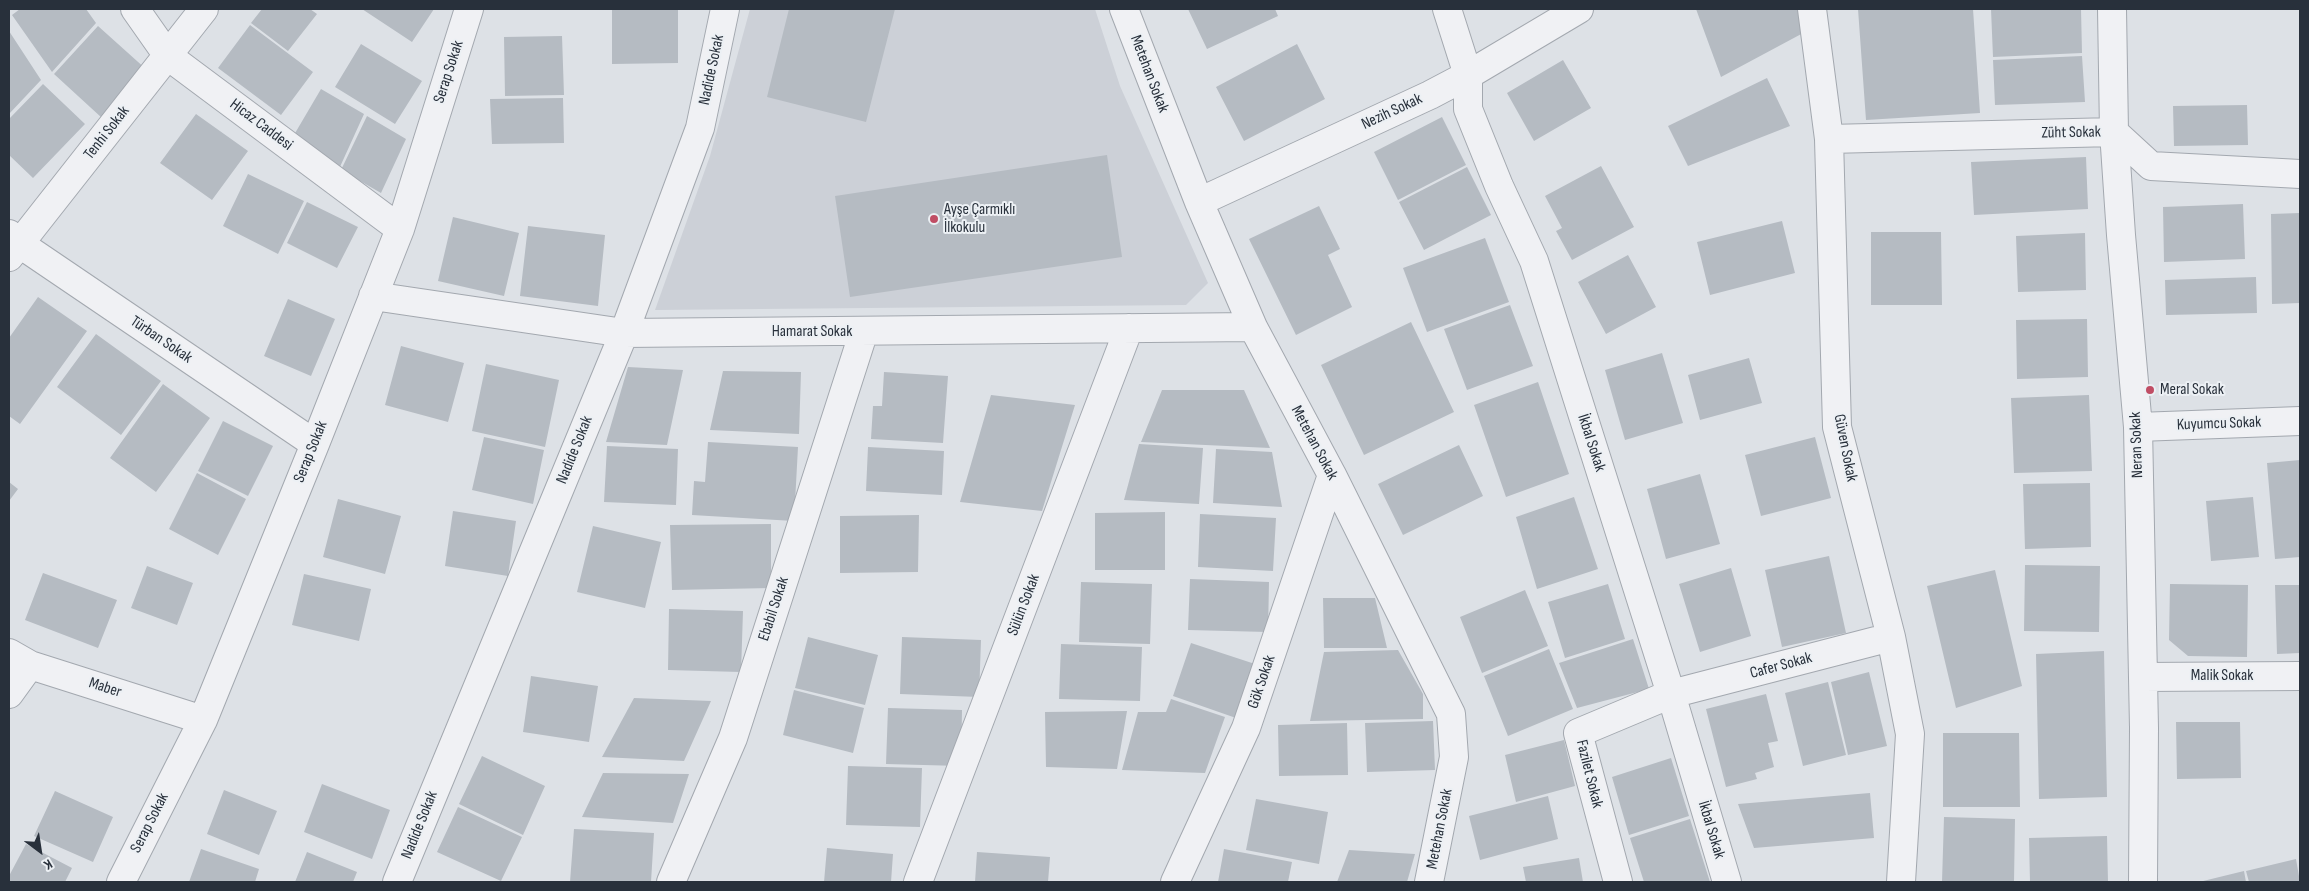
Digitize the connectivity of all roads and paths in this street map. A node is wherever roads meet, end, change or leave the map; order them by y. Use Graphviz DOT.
graph roads {
  1 [pos="134,9"];
  2 [pos="204,9"];
  3 [pos="469,9"];
  4 [pos="725,9"];
  5 [pos="1124,9"];
  6 [pos="1447,9"];
  7 [pos="1812,9"];
  8 [pos="2112,9"];
  9 [pos="1571,11"];
  10 [pos="168,56"];
  11 [pos="1468,75"];
  12 [pos="2114,132"];
  13 [pos="1829,139"];
  14 [pos="2300,174"];
  15 [pos="1199,202"];
  16 [pos="400,229"];
  17 [pos="12,245"];
  18 [pos="373,296"];
  19 [pos="1253,327"];
  20 [pos="1129,328"];
  21 [pos="864,331"];
  22 [pos="624,333"];
  23 [pos="2300,421"];
  24 [pos="2138,427"];
  25 [pos="315,444"];
  26 [pos="1332,475"];
  27 [pos="1891,637"];
  28 [pos="19,659"];
  29 [pos="2300,676"];
  30 [pos="2143,677"];
  31 [pos="9,694"];
  32 [pos="1671,694"];
  33 [pos="203,720"];
  34 [pos="121,882"];
  35 [pos="397,882"];
  36 [pos="671,882"];
  37 [pos="918,882"];
  38 [pos="1175,882"];
  39 [pos="1429,882"];
  40 [pos="1618,882"];
  41 [pos="1727,882"];
  42 [pos="1901,882"];
  43 [pos="2143,882"];
  1 -- 10 [label="street, Hicaz Caddesi"];
  2 -- 10 [label="street, Tenhi Sokak"];
  3 -- 16 [label="street, Serap Sokak"];
  4 -- 22 [label="street, Nadide Sokak"];
  5 -- 15 [label="street, Metehan Sokak"];
  6 -- 11 [label="street, İkbal Sokak"];
  7 -- 13 [label="street, Güven Sokak"];
  8 -- 12 [label="street, Neran Sokak"];
  9 -- 11 [label="street, Nezih Sokak"];
  10 -- 16 [label="street, Hicaz Caddesi"];
  10 -- 17 [label="street, Tenhi Sokak"];
  11 -- 15 [label="street, Nezih Sokak"];
  11 -- 32 [label="street, İkbal Sokak"];
  12 -- 13 [label="street, Züht Sokak"];
  12 -- 14 [label="street, Züht Sokak"];
  12 -- 24 [label="street, Neran Sokak"];
  13 -- 27 [label="street, Güven Sokak"];
  15 -- 19 [label="street, Metehan Sokak"];
  16 -- 18 [label="street, Serap Sokak"];
  17 -- 25 [label="street, Türban Sokak"];
  18 -- 22 [label="street, Hamarat Sokak"];
  18 -- 25 [label="street, Serap Sokak"];
  19 -- 20 [label="street, Hamarat Sokak"];
  19 -- 26 [label="street, Metehan Sokak"];
  20 -- 21 [label="street, Hamarat Sokak"];
  20 -- 37 [label="street, Sülün Sokak"];
  21 -- 22 [label="street, Hamarat Sokak"];
  21 -- 36 [label="street, Ebabil Sokak"];
  22 -- 35 [label="street, Nadide Sokak"];
  23 -- 24 [label="street, Kuyumcu Sokak"];
  24 -- 30 [label="street, Neran Sokak"];
  25 -- 33 [label="street, Serap Sokak"];
  26 -- 38 [label="street, Gök Sokak"];
  26 -- 39 [label="street, Metehan Sokak"];
  27 -- 32 [label="street, Cafer Sokak"];
  27 -- 42 [label="street, Güven Sokak"];
  28 -- 31 [label="street"];
  28 -- 33 [label="street, Maber"];
  29 -- 30 [label="street, Malik Sokak"];
  30 -- 43 [label="street, Neran Sokak"];
  32 -- 40 [label="street, Fazilet Sokak"];
  32 -- 41 [label="street, İkbal Sokak"];
  33 -- 34 [label="street, Serap Sokak"];
}
